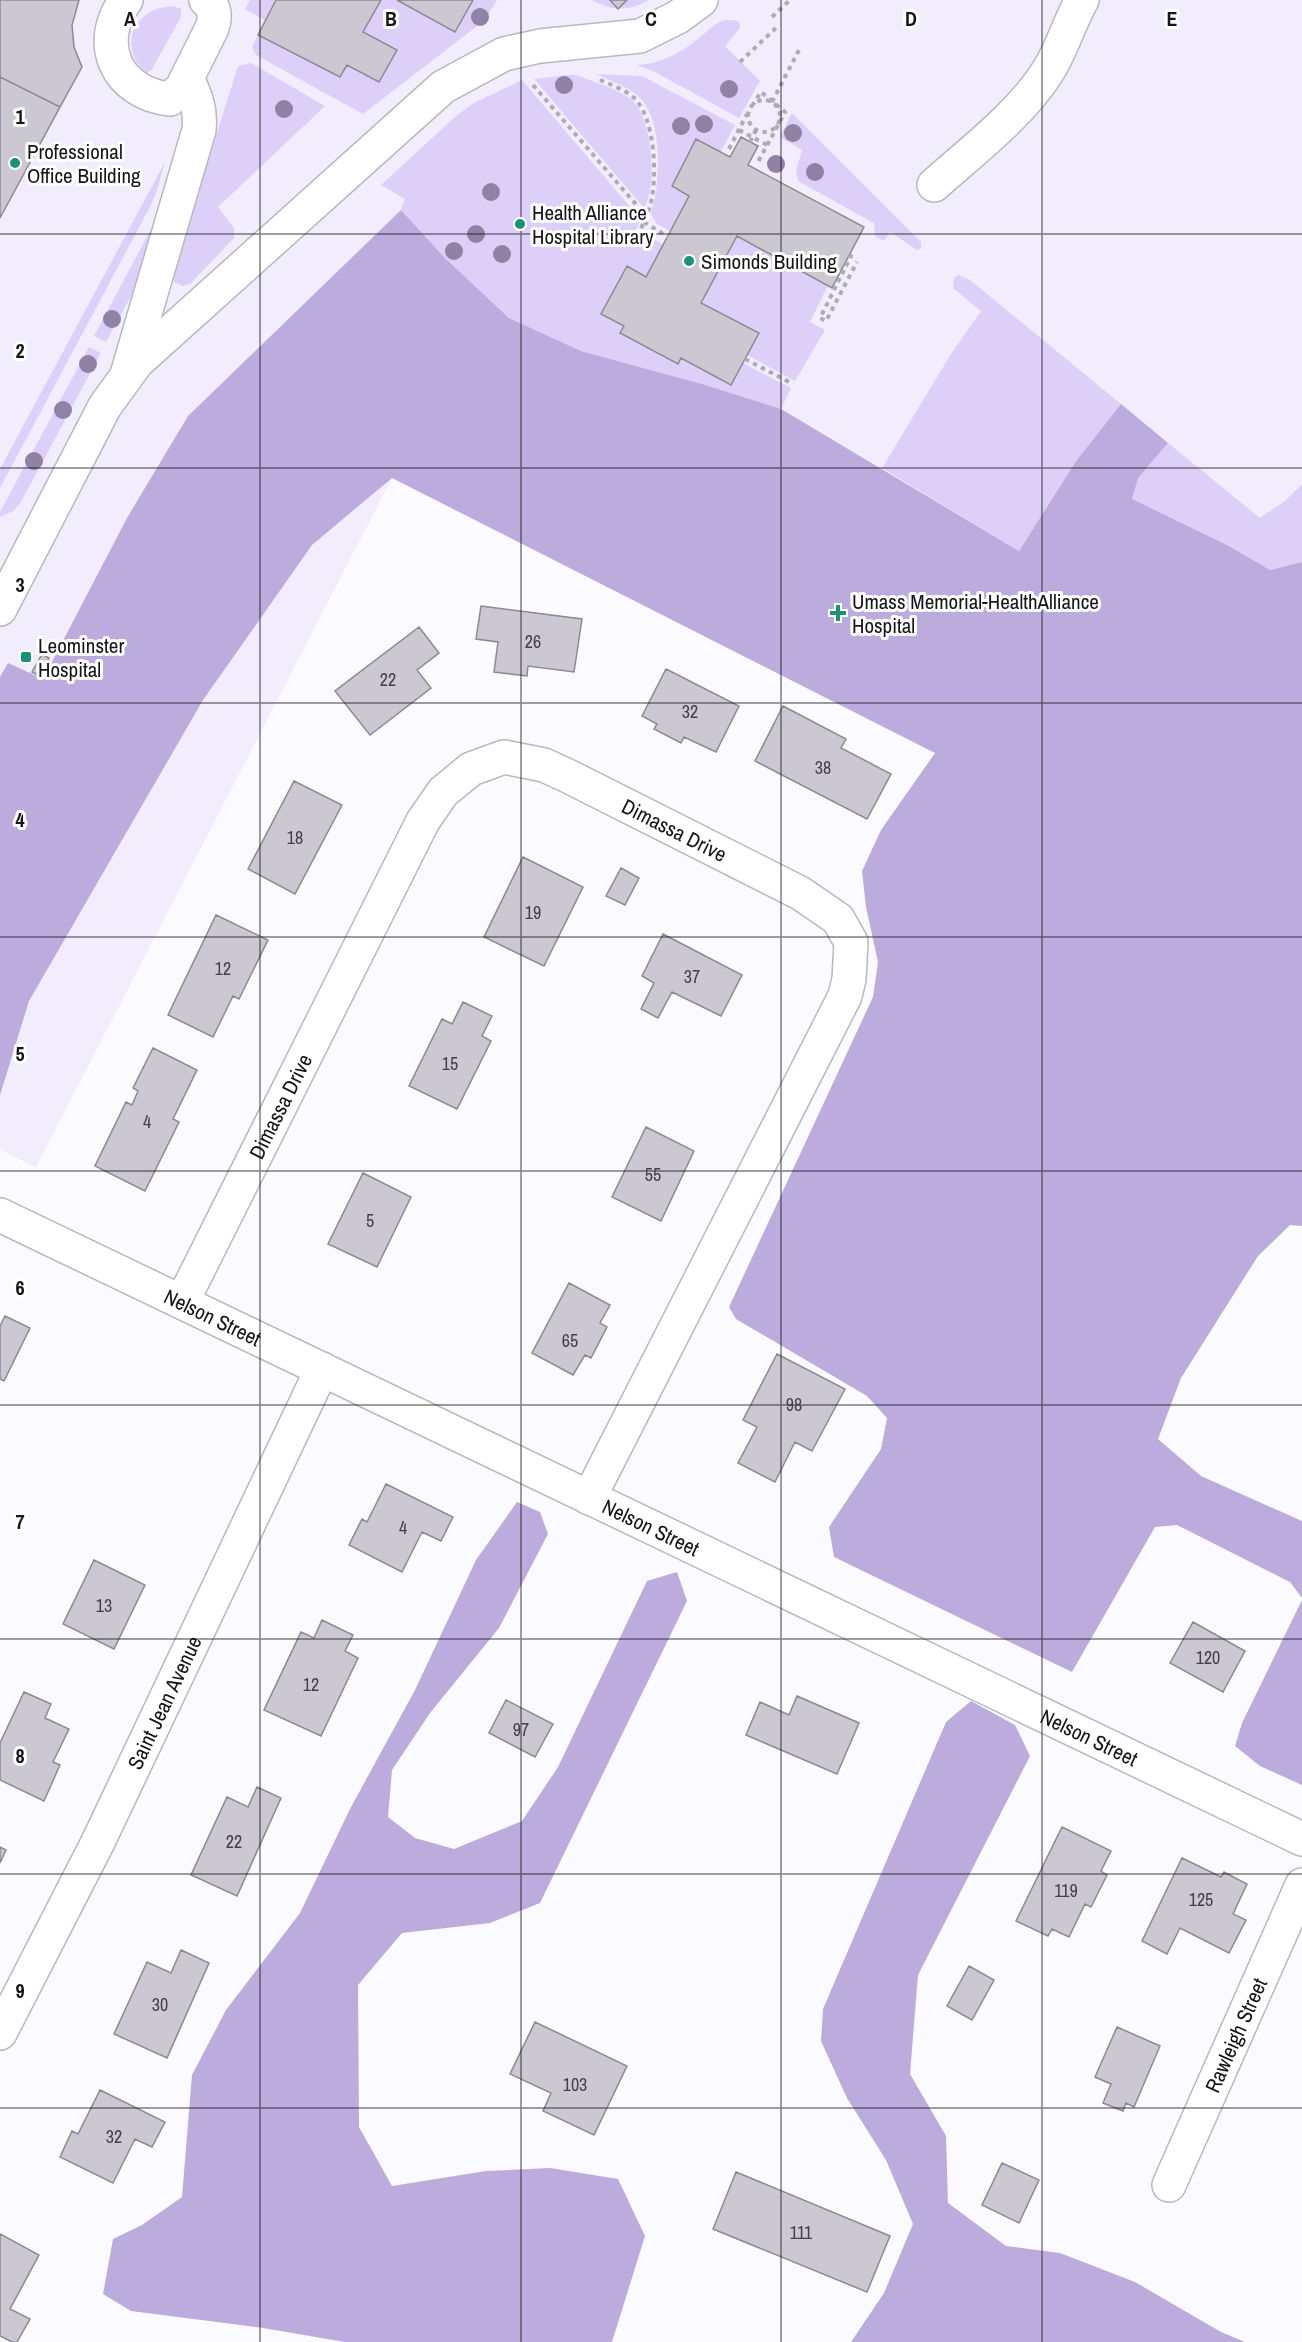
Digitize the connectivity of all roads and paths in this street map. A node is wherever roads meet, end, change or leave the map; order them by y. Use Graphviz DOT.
graph roads {
  1 [pos="126,0"];
  2 [pos="206,0"];
  3 [pos="700,0"];
  4 [pos="790,0"];
  5 [pos="1070,4"];
  6 [pos="772,17"];
  7 [pos="780,25"];
  8 [pos="800,48"];
  9 [pos="740,62"];
  10 [pos="592,77"];
  11 [pos="187,78"];
  12 [pos="531,84"];
  13 [pos="774,104"];
  14 [pos="750,108"];
  15 [pos="778,124"];
  16 [pos="739,130"];
  17 [pos="756,130"];
  18 [pos="751,139"];
  19 [pos="767,145"];
  20 [pos="729,148"];
  21 [pos="758,162"];
  22 [pos="934,185"];
  23 [pos="646,216"];
  24 [pos="644,222"];
  25 [pos="641,229"];
  26 [pos="668,237"];
  27 [pos="849,255"];
  28 [pos="857,262"];
  29 [pos="745,358"];
  30 [pos="126,375"];
  31 [pos="793,384"];
  32 [pos="10,568"];
  33 [pos="0,609"];
  34 [pos="0,1215"];
  35 [pos="182,1302"];
  36 [pos="322,1369"];
  37 [pos="589,1498"];
  38 [pos="1302,1839"];
  39 [pos="1302,1885"];
  40 [pos="0,2033"];
  41 [pos="1169,2185"];
  1 -- 11 [label="street"];
  2 -- 11 [label="street"];
  3 -- 30 [label="street"];
  4 -- 6 [label="path"];
  5 -- 22 [label="street"];
  7 -- 9 [label="path"];
  8 -- 13 [label="path"];
  10 -- 23 [label="path"];
  11 -- 30 [label="street"];
  12 -- 23 [label="path"];
  13 -- 14 [label="path"];
  13 -- 14 [label="path"];
  13 -- 15 [label="path"];
  14 -- 16 [label="path"];
  14 -- 17 [label="path"];
  15 -- 17 [label="path"];
  15 -- 19 [label="path"];
  16 -- 18 [label="path"];
  16 -- 20 [label="path"];
  17 -- 18 [label="path"];
  18 -- 19 [label="path"];
  19 -- 21 [label="path"];
  23 -- 24 [label="path"];
  24 -- 25 [label="path"];
  24 -- 26 [label="path"];
  27 -- 28 [label="path"];
  29 -- 31 [label="path"];
  30 -- 32 [label="street"];
  32 -- 33 [label="street"];
  34 -- 35 [label="street, Nelson Street"];
  35 -- 36 [label="street, Nelson Street"];
  35 -- 37 [label="street, Dimassa Drive"];
  36 -- 37 [label="street, Nelson Street"];
  36 -- 40 [label="street, Saint Jean Avenue"];
  37 -- 38 [label="street, Nelson Street"];
  39 -- 41 [label="street, Rawleigh Street"];
}
